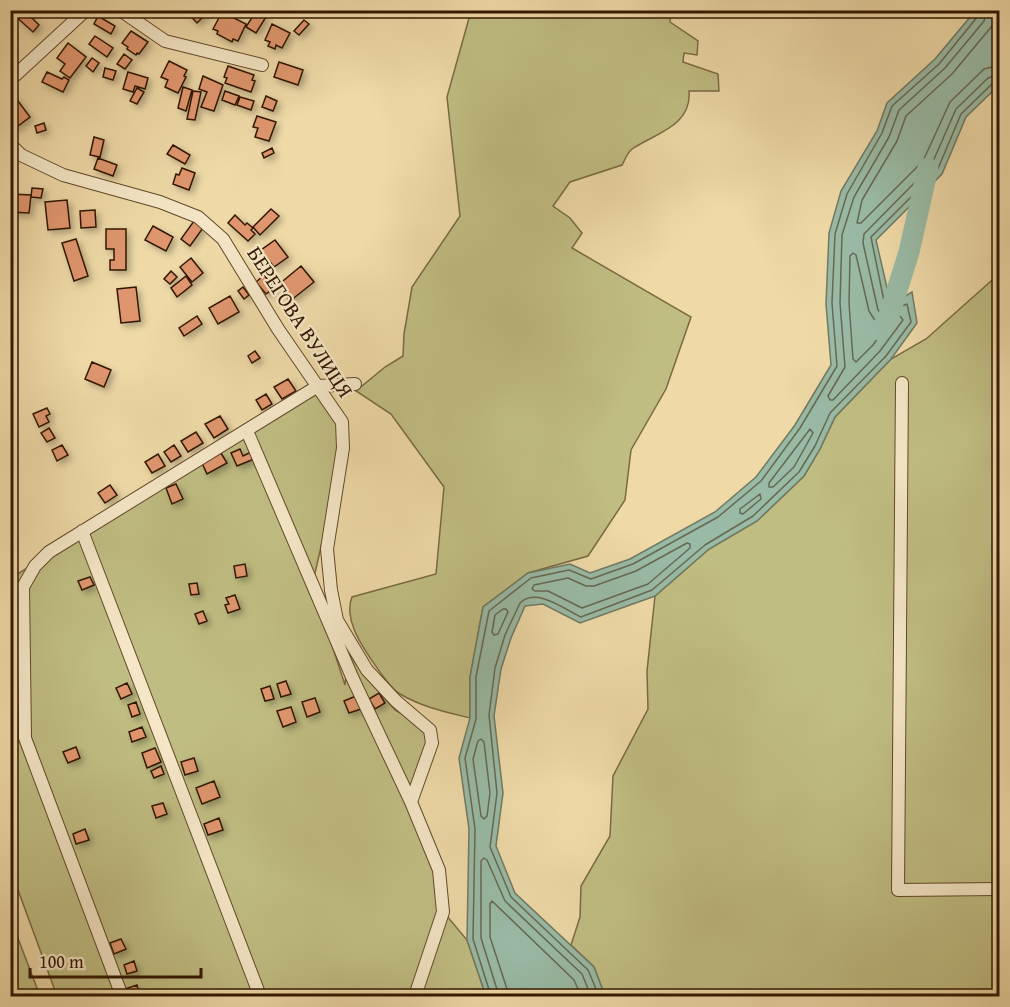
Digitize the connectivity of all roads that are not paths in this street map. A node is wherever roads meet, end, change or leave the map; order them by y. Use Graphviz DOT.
graph roads {
  1 [pos="86,10"];
  2 [pos="120,10"];
  3 [pos="262,65"];
  4 [pos="10,81"];
  5 [pos="10,144"];
  6 [pos="902,383"];
  7 [pos="355,384"];
  8 [pos="318,386"];
  9 [pos="247,431"];
  10 [pos="82,531"];
  11 [pos="411,802"];
  12 [pos="999,890"];
  13 [pos="122,996"];
  14 [pos="260,996"];
  15 [pos="415,996"];
  1 -- 4 [label="street"];
  2 -- 3 [label="street"];
  5 -- 8 [label="street, БЕРЕГОВА ВУЛИЦЯ"];
  6 -- 12 [label="street"];
  7 -- 8 [label="street"];
  8 -- 9 [label="street"];
  8 -- 11 [label="street, БЕРЕГОВА ВУЛИЦЯ"];
  9 -- 10 [label="street"];
  9 -- 11 [label="street"];
  10 -- 13 [label="street"];
  10 -- 14 [label="street"];
  11 -- 15 [label="street"];
}
